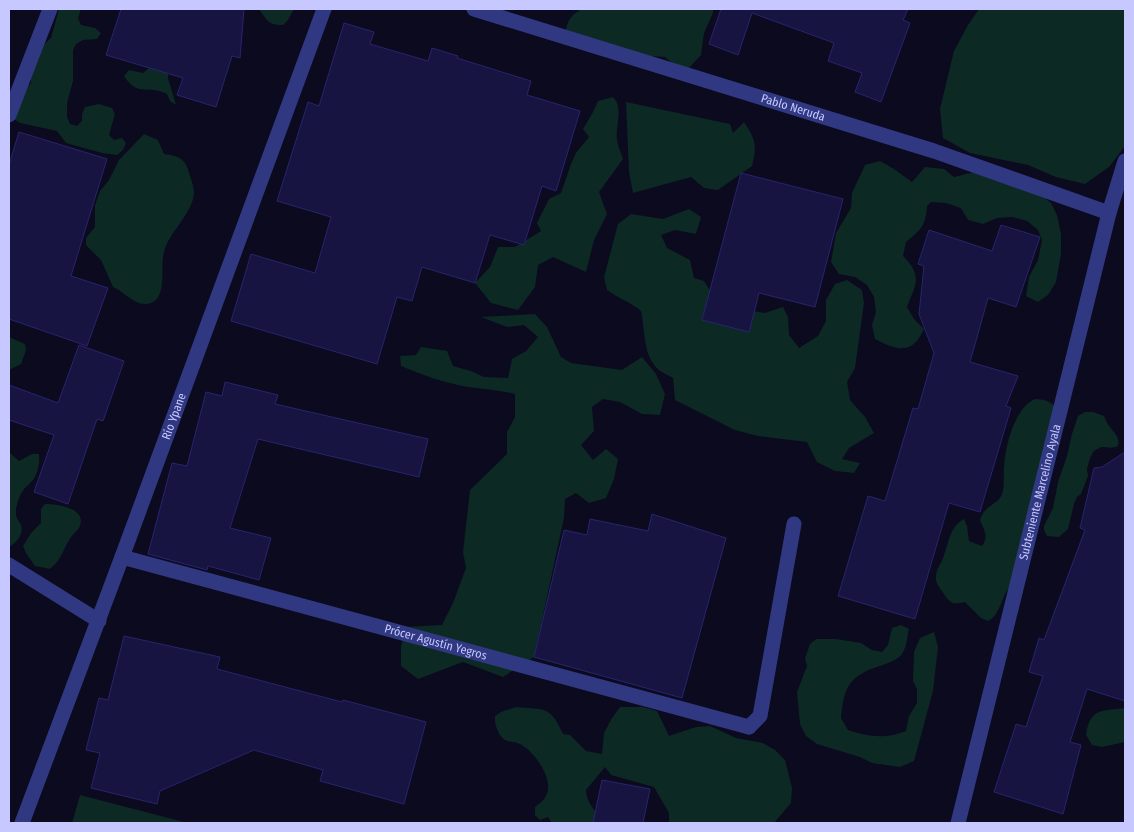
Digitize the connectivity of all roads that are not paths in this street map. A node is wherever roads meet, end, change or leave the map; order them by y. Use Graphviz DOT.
graph roads {
  1 [pos="50,9"];
  2 [pos="324,9"];
  3 [pos="474,9"];
  4 [pos="9,115"];
  5 [pos="1125,161"];
  6 [pos="1109,213"];
  7 [pos="794,524"];
  8 [pos="122,557"];
  9 [pos="9,565"];
  10 [pos="99,621"];
  11 [pos="22,823"];
  12 [pos="958,823"];
  1 -- 4 [label="street"];
  2 -- 8 [label="street, Río Ypane"];
  3 -- 6 [label="street, Pablo Neruda"];
  5 -- 6 [label="street, Subteniente Marcelino Ayala"];
  6 -- 12 [label="street, Subteniente Marcelino Ayala"];
  7 -- 8 [label="street, Prócer Agustín Yegros"];
  8 -- 10 [label="street, Río Ypane"];
  9 -- 10 [label="street"];
  10 -- 11 [label="street, Río Ypane"];
}
